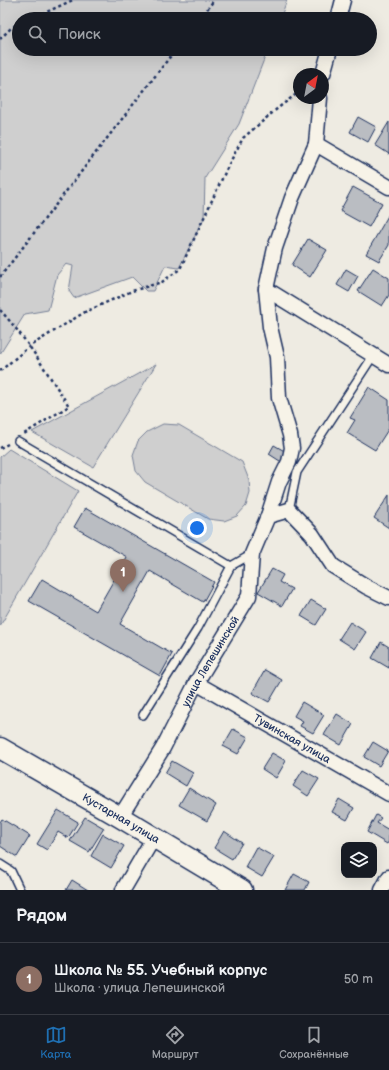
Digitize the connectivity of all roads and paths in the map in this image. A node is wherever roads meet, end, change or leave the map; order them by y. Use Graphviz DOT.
graph roads {
  1 [pos="73,0"];
  2 [pos="214,0"];
  3 [pos="343,0"];
  4 [pos="46,12"];
  5 [pos="205,12"];
  6 [pos="340,12"];
  7 [pos="12,28"];
  8 [pos="0,39"];
  9 [pos="171,56"];
  10 [pos="328,56"];
  11 [pos="325,68"];
  12 [pos="293,97"];
  13 [pos="319,104"];
  14 [pos="316,144"];
  15 [pos="389,186"];
  16 [pos="0,277"];
  17 [pos="266,289"];
  18 [pos="0,310"];
  19 [pos="30,346"];
  20 [pos="373,356"];
  21 [pos="389,365"];
  22 [pos="0,371"];
  23 [pos="20,438"];
  24 [pos="8,444"];
  25 [pos="0,448"];
  26 [pos="289,510"];
  27 [pos="268,516"];
  28 [pos="252,554"];
  29 [pos="231,566"];
  30 [pos="389,598"];
  31 [pos="196,683"];
  32 [pos="143,715"];
  33 [pos="0,748"];
  34 [pos="389,794"];
  35 [pos="120,817"];
  36 [pos="154,838"];
  37 [pos="0,864"];
  38 [pos="389,877"];
  39 [pos="20,890"];
  40 [pos="124,890"];
  41 [pos="242,890"];
  42 [pos="382,890"];
  1 -- 4 [label="path"];
  2 -- 5 [label="path"];
  3 -- 6 [label="street"];
  7 -- 8 [label="path"];
  9 -- 16 [label="path"];
  10 -- 11 [label="street"];
  12 -- 19 [label="path"];
  13 -- 14 [label="street, улица Лепешинской"];
  14 -- 15 [label="street"];
  14 -- 17 [label="street, улица Лепешинской"];
  17 -- 20 [label="street"];
  17 -- 27 [label="street, улица Лепешинской"];
  18 -- 19 [label="path"];
  19 -- 22 [label="path"];
  19 -- 23 [label="path"];
  20 -- 21 [label="street"];
  20 -- 26 [label="lane"];
  23 -- 29 [label="lane"];
  24 -- 25 [label="path"];
  26 -- 27 [label="street"];
  26 -- 30 [label="street"];
  27 -- 28 [label="street, улица Лепешинской"];
  28 -- 29 [label="lane"];
  28 -- 31 [label="street, улица Лепешинской"];
  29 -- 32 [label="lane"];
  31 -- 34 [label="street, Тувинская улица"];
  31 -- 35 [label="street, улица Лепешинской"];
  33 -- 35 [label="street, Кустарная улица"];
  35 -- 36 [label="street, Кустарная улица"];
  36 -- 40 [label="street"];
  36 -- 41 [label="street, Кустарная улица"];
  37 -- 39 [label="lane"];
  38 -- 42 [label="street"];
}
